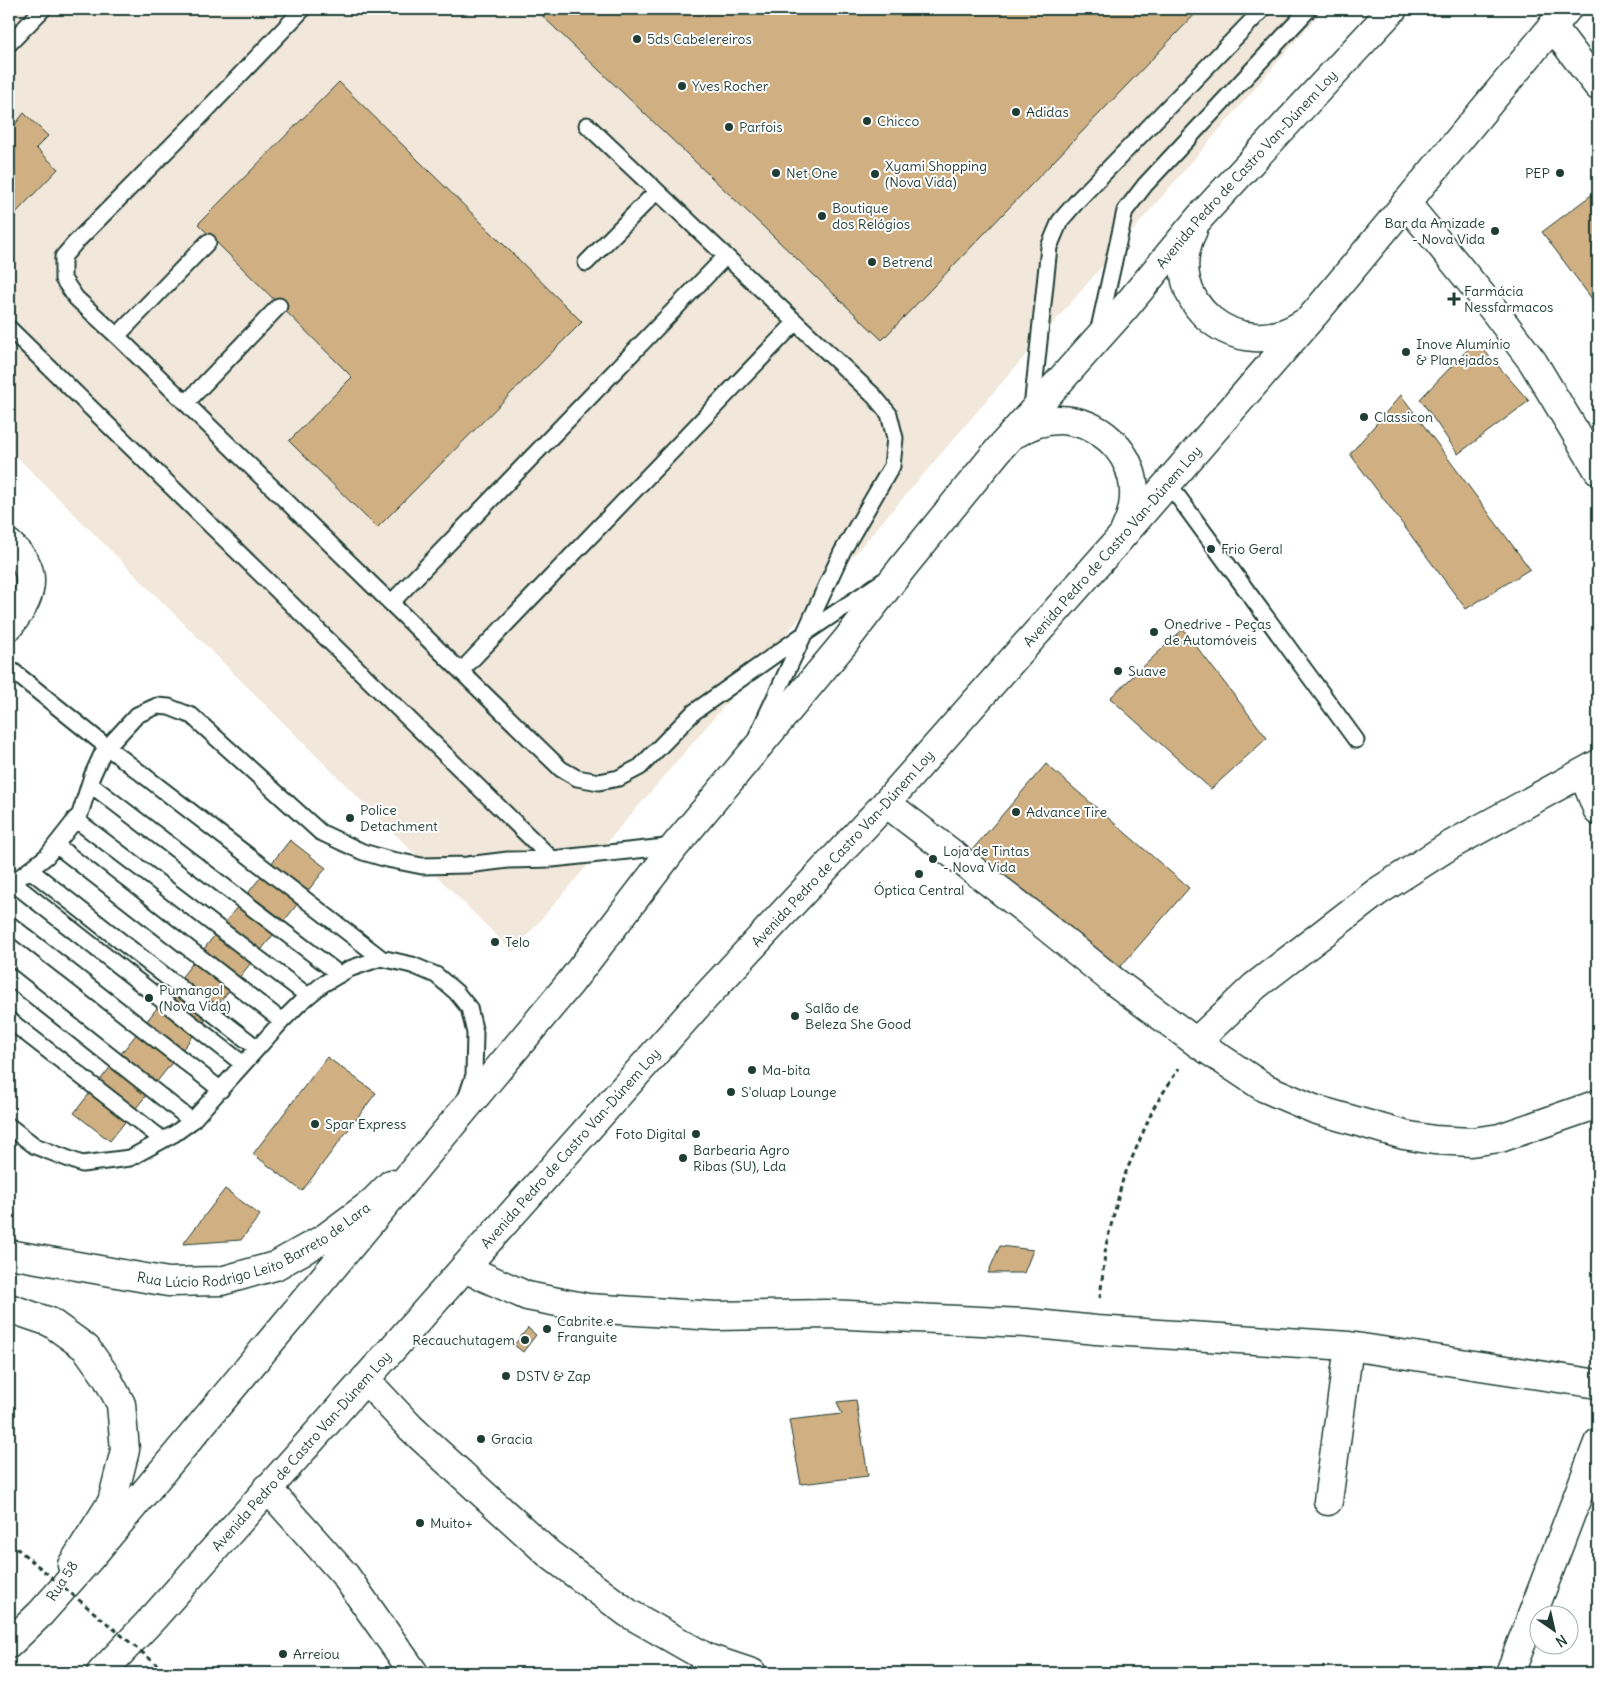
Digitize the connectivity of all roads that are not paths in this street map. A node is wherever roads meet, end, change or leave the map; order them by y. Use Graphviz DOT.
graph roads {
  1 [pos="43,9"];
  2 [pos="304,9"];
  3 [pos="1262,9"];
  4 [pos="1309,9"];
  5 [pos="1393,9"];
  6 [pos="1560,17"];
  7 [pos="9,44"];
  8 [pos="1598,86"];
  9 [pos="586,124"];
  10 [pos="657,191"];
  11 [pos="1406,203"];
  12 [pos="1201,216"];
  13 [pos="208,242"];
  14 [pos="726,256"];
  15 [pos="586,263"];
  16 [pos="279,306"];
  17 [pos="1317,311"];
  18 [pos="796,322"];
  19 [pos="9,328"];
  20 [pos="117,336"];
  21 [pos="1097,338"];
  22 [pos="186,403"];
  23 [pos="1032,413"];
  24 [pos="1000,448"];
  25 [pos="1598,470"];
  26 [pos="1168,483"];
  27 [pos="1116,543"];
  28 [pos="9,544"];
  29 [pos="903,567"];
  30 [pos="391,603"];
  31 [pos="9,626"];
  32 [pos="804,634"];
  33 [pos="9,668"];
  34 [pos="461,671"];
  35 [pos="1356,740"];
  36 [pos="107,747"];
  37 [pos="742,767"];
  38 [pos="1591,769"];
  39 [pos="90,784"];
  40 [pos="886,802"];
  41 [pos="1598,811"];
  42 [pos="75,819"];
  43 [pos="56,845"];
  44 [pos="675,846"];
  45 [pos="552,859"];
  46 [pos="30,870"];
  47 [pos="11,885"];
  48 [pos="9,924"];
  49 [pos="381,958"];
  50 [pos="339,974"];
  51 [pos="9,976"];
  52 [pos="308,996"];
  53 [pos="9,1020"];
  54 [pos="282,1021"];
  55 [pos="1196,1042"];
  56 [pos="257,1048"];
  57 [pos="243,1064"];
  58 [pos="220,1090"];
  59 [pos="1598,1104"];
  60 [pos="461,1115"];
  61 [pos="192,1121"];
  62 [pos="9,1126"];
  63 [pos="163,1140"];
  64 [pos="9,1254"];
  65 [pos="464,1268"];
  66 [pos="9,1308"];
  67 [pos="1349,1346"];
  68 [pos="365,1379"];
  69 [pos="1598,1384"];
  70 [pos="1598,1443"];
  71 [pos="267,1488"];
  72 [pos="1328,1501"];
  73 [pos="41,1612"];
  74 [pos="9,1644"];
  75 [pos="101,1673"];
  76 [pos="414,1673"];
  77 [pos="752,1673"];
  78 [pos="1510,1673"];
  1 -- 7 [label="lane"];
  2 -- 20 [label="lane"];
  3 -- 23 [label="lane"];
  4 -- 21 [label="lane"];
  5 -- 12 [label="main road, Avenida Pedro de Castro Van-Dúnem Loy"];
  6 -- 8 [label="main road"];
  6 -- 11 [label="main road, Avenida Pedro de Castro Van-Dúnem Loy"];
  9 -- 10 [label="lane"];
  10 -- 14 [label="lane"];
  10 -- 15 [label="lane"];
  11 -- 17 [label="main road, Avenida Pedro de Castro Van-Dúnem Loy"];
  11 -- 25 [label="main road"];
  12 -- 17 [label="main road"];
  12 -- 21 [label="main road, Avenida Pedro de Castro Van-Dúnem Loy"];
  13 -- 20 [label="lane"];
  14 -- 18 [label="lane"];
  14 -- 30 [label="lane"];
  16 -- 22 [label="lane"];
  17 -- 26 [label="main road, Avenida Pedro de Castro Van-Dúnem Loy"];
  18 -- 32 [label="lane"];
  18 -- 34 [label="lane"];
  19 -- 45 [label="lane"];
  20 -- 22 [label="lane"];
  21 -- 23 [label="main road, Avenida Pedro de Castro Van-Dúnem Loy"];
  22 -- 30 [label="lane"];
  23 -- 24 [label="main road, Avenida Pedro de Castro Van-Dúnem Loy"];
  24 -- 27 [label="main road"];
  24 -- 29 [label="main road, Avenida Pedro de Castro Van-Dúnem Loy"];
  26 -- 27 [label="main road, Avenida Pedro de Castro Van-Dúnem Loy"];
  26 -- 35 [label="lane"];
  27 -- 40 [label="main road, Avenida Pedro de Castro Van-Dúnem Loy"];
  28 -- 31 [label="main road"];
  29 -- 32 [label="lane"];
  29 -- 37 [label="main road, Avenida Pedro de Castro Van-Dúnem Loy"];
  30 -- 34 [label="lane"];
  32 -- 34 [label="lane"];
  32 -- 37 [label="lane"];
  33 -- 36 [label="lane"];
  36 -- 39 [label="lane"];
  36 -- 45 [label="lane"];
  36 -- 49 [label="lane"];
  37 -- 44 [label="main road, Avenida Pedro de Castro Van-Dúnem Loy"];
  38 -- 41 [label="main road"];
  38 -- 55 [label="main road"];
  39 -- 42 [label="lane"];
  39 -- 50 [label="lane"];
  40 -- 55 [label="main road"];
  40 -- 65 [label="main road, Avenida Pedro de Castro Van-Dúnem Loy"];
  42 -- 43 [label="lane"];
  42 -- 52 [label="lane"];
  43 -- 46 [label="lane"];
  43 -- 54 [label="lane"];
  44 -- 45 [label="lane"];
  44 -- 60 [label="main road, Avenida Pedro de Castro Van-Dúnem Loy"];
  46 -- 47 [label="lane"];
  46 -- 56 [label="lane"];
  47 -- 57 [label="lane"];
  48 -- 58 [label="lane"];
  49 -- 50 [label="lane"];
  49 -- 60 [label="lane"];
  50 -- 52 [label="lane"];
  51 -- 61 [label="lane"];
  52 -- 54 [label="lane"];
  53 -- 63 [label="lane"];
  54 -- 56 [label="lane"];
  55 -- 59 [label="main road"];
  56 -- 57 [label="lane"];
  57 -- 58 [label="lane"];
  58 -- 61 [label="lane"];
  60 -- 64 [label="main road, Rua Lúcio Rodrigo Leito Barreto de Lara"];
  60 -- 73 [label="main road, Avenida Pedro de Castro Van-Dúnem Loy"];
  61 -- 63 [label="lane"];
  62 -- 63 [label="lane"];
  65 -- 67 [label="main road"];
  65 -- 68 [label="main road, Avenida Pedro de Castro Van-Dúnem Loy"];
  66 -- 73 [label="main road, Rua 58"];
  67 -- 69 [label="main road"];
  67 -- 72 [label="main road"];
  68 -- 71 [label="main road, Avenida Pedro de Castro Van-Dúnem Loy"];
  68 -- 77 [label="main road"];
  70 -- 78 [label="main road"];
  71 -- 75 [label="main road, Avenida Pedro de Castro Van-Dúnem Loy"];
  71 -- 76 [label="main road"];
  73 -- 74 [label="main road, Avenida Pedro de Castro Van-Dúnem Loy"];
}
